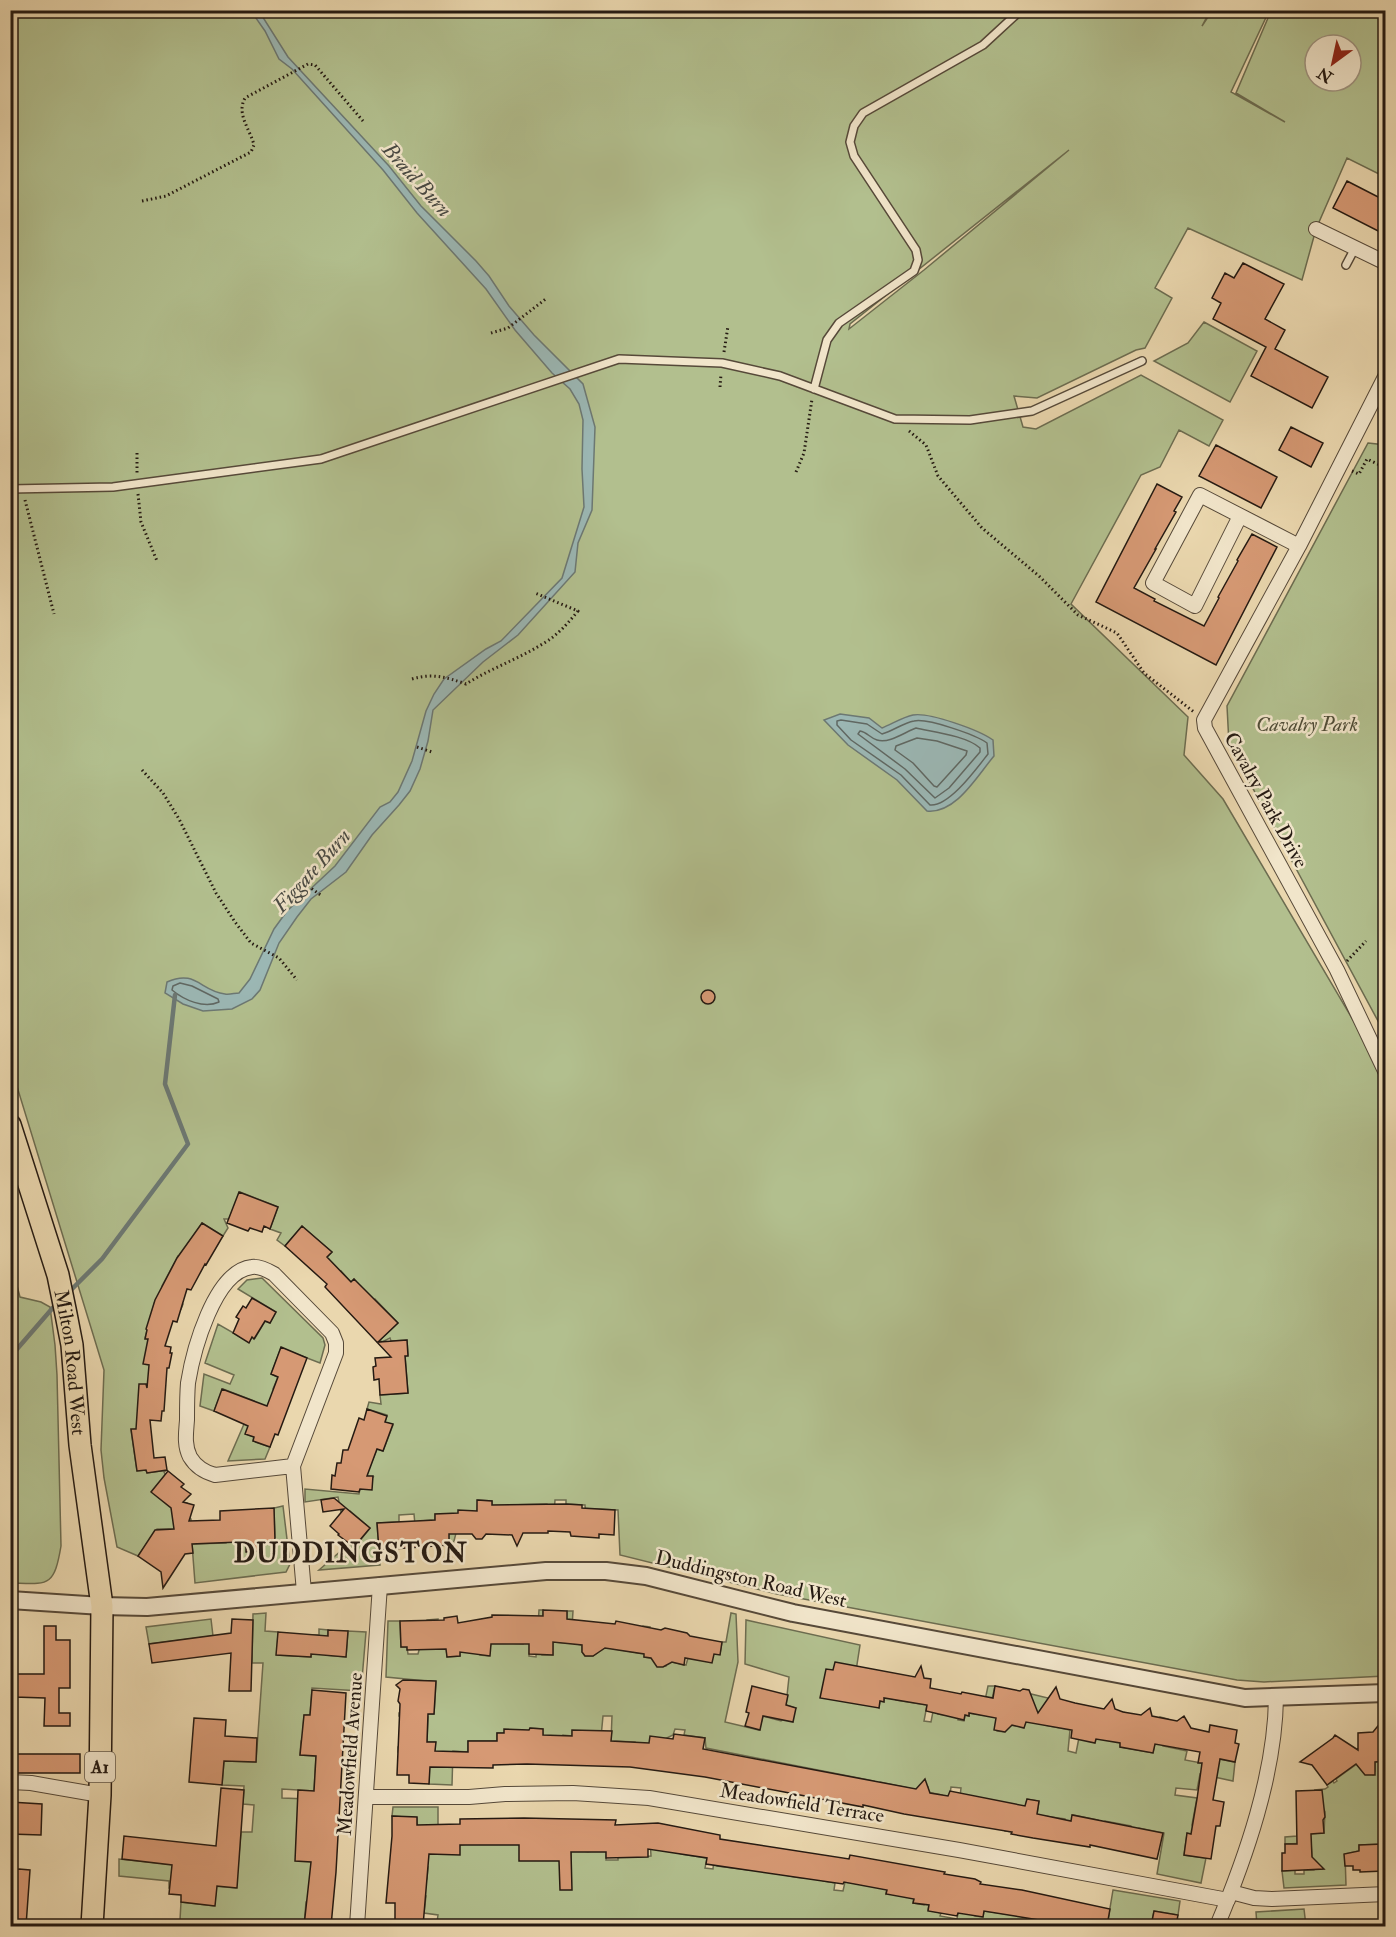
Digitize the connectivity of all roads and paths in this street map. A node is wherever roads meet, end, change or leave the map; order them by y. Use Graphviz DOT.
graph roads {
  1 [pos="1021,10"];
  2 [pos="363,121"];
  3 [pos="142,201"];
  4 [pos="1316,228"];
  5 [pos="1355,248"];
  6 [pos="1386,263"];
  7 [pos="1346,265"];
  8 [pos="547,298"];
  9 [pos="491,333"];
  10 [pos="1142,361"];
  11 [pos="1386,375"];
  12 [pos="814,389"];
  13 [pos="895,419"];
  14 [pos="137,453"];
  15 [pos="1340,464"];
  16 [pos="1386,468"];
  17 [pos="10,472"];
  18 [pos="796,472"];
  19 [pos="137,484"];
  20 [pos="23,488"];
  21 [pos="10,489"];
  22 [pos="1240,516"];
  23 [pos="1299,546"];
  24 [pos="157,561"];
  25 [pos="535,593"];
  26 [pos="54,614"];
  27 [pos="412,679"];
  28 [pos="1204,720"];
  29 [pos="417,747"];
  30 [pos="432,752"];
  31 [pos="142,770"];
  32 [pos="308,886"];
  33 [pos="321,896"];
  34 [pos="1366,941"];
  35 [pos="1337,970"];
  36 [pos="297,980"];
  37 [pos="1386,1073"];
  38 [pos="10,1125"];
  39 [pos="293,1466"];
  40 [pos="380,1585"];
  41 [pos="304,1592"];
  42 [pos="10,1600"];
  43 [pos="102,1606"];
  44 [pos="1386,1693"];
  45 [pos="1276,1698"];
  46 [pos="10,1782"];
  47 [pos="99,1795"];
  48 [pos="366,1797"];
  49 [pos="1386,1894"];
  50 [pos="1230,1896"];
  51 [pos="92,1926"];
  52 [pos="357,1926"];
  53 [pos="1217,1926"];
  1 -- 12 [label="lane"];
  2 -- 3 [label="path"];
  4 -- 5 [label="street"];
  5 -- 6 [label="street"];
  5 -- 7 [label="lane"];
  8 -- 9 [label="path"];
  10 -- 13 [label="lane"];
  11 -- 15 [label="street, Cavalry Park Drive"];
  12 -- 13 [label="lane"];
  12 -- 18 [label="path"];
  12 -- 19 [label="lane"];
  13 -- 28 [label="path"];
  14 -- 19 [label="path"];
  15 -- 16 [label="path"];
  15 -- 23 [label="street, Cavalry Park Drive"];
  17 -- 20 [label="path"];
  19 -- 20 [label="lane"];
  19 -- 24 [label="path"];
  20 -- 21 [label="lane"];
  20 -- 26 [label="path"];
  22 -- 22 [label="street"];
  22 -- 23 [label="street"];
  23 -- 28 [label="street, Cavalry Park Drive"];
  25 -- 27 [label="path"];
  28 -- 35 [label="street, Cavalry Park Drive"];
  29 -- 30 [label="path"];
  31 -- 36 [label="path"];
  32 -- 33 [label="path"];
  34 -- 35 [label="path"];
  35 -- 37 [label="street, Cavalry Park Drive"];
  38 -- 43 [label="main road, Milton Road West / A1"];
  39 -- 39 [label="street"];
  39 -- 41 [label="street"];
  40 -- 41 [label="street, Duddingston Road West"];
  40 -- 45 [label="street, Duddingston Road West"];
  40 -- 48 [label="street, Meadowfield Avenue"];
  41 -- 43 [label="street, Duddingston Road West"];
  42 -- 43 [label="street, Duddingston Road West"];
  43 -- 47 [label="main road, A1"];
  44 -- 45 [label="street, Duddingston Road West"];
  45 -- 50 [label="street"];
  46 -- 47 [label="street"];
  47 -- 51 [label="main road, A1"];
  48 -- 50 [label="street, Meadowfield Terrace"];
  48 -- 52 [label="street, Meadowfield Avenue"];
  49 -- 50 [label="street, Meadowfield Terrace"];
  50 -- 53 [label="street"];
}
